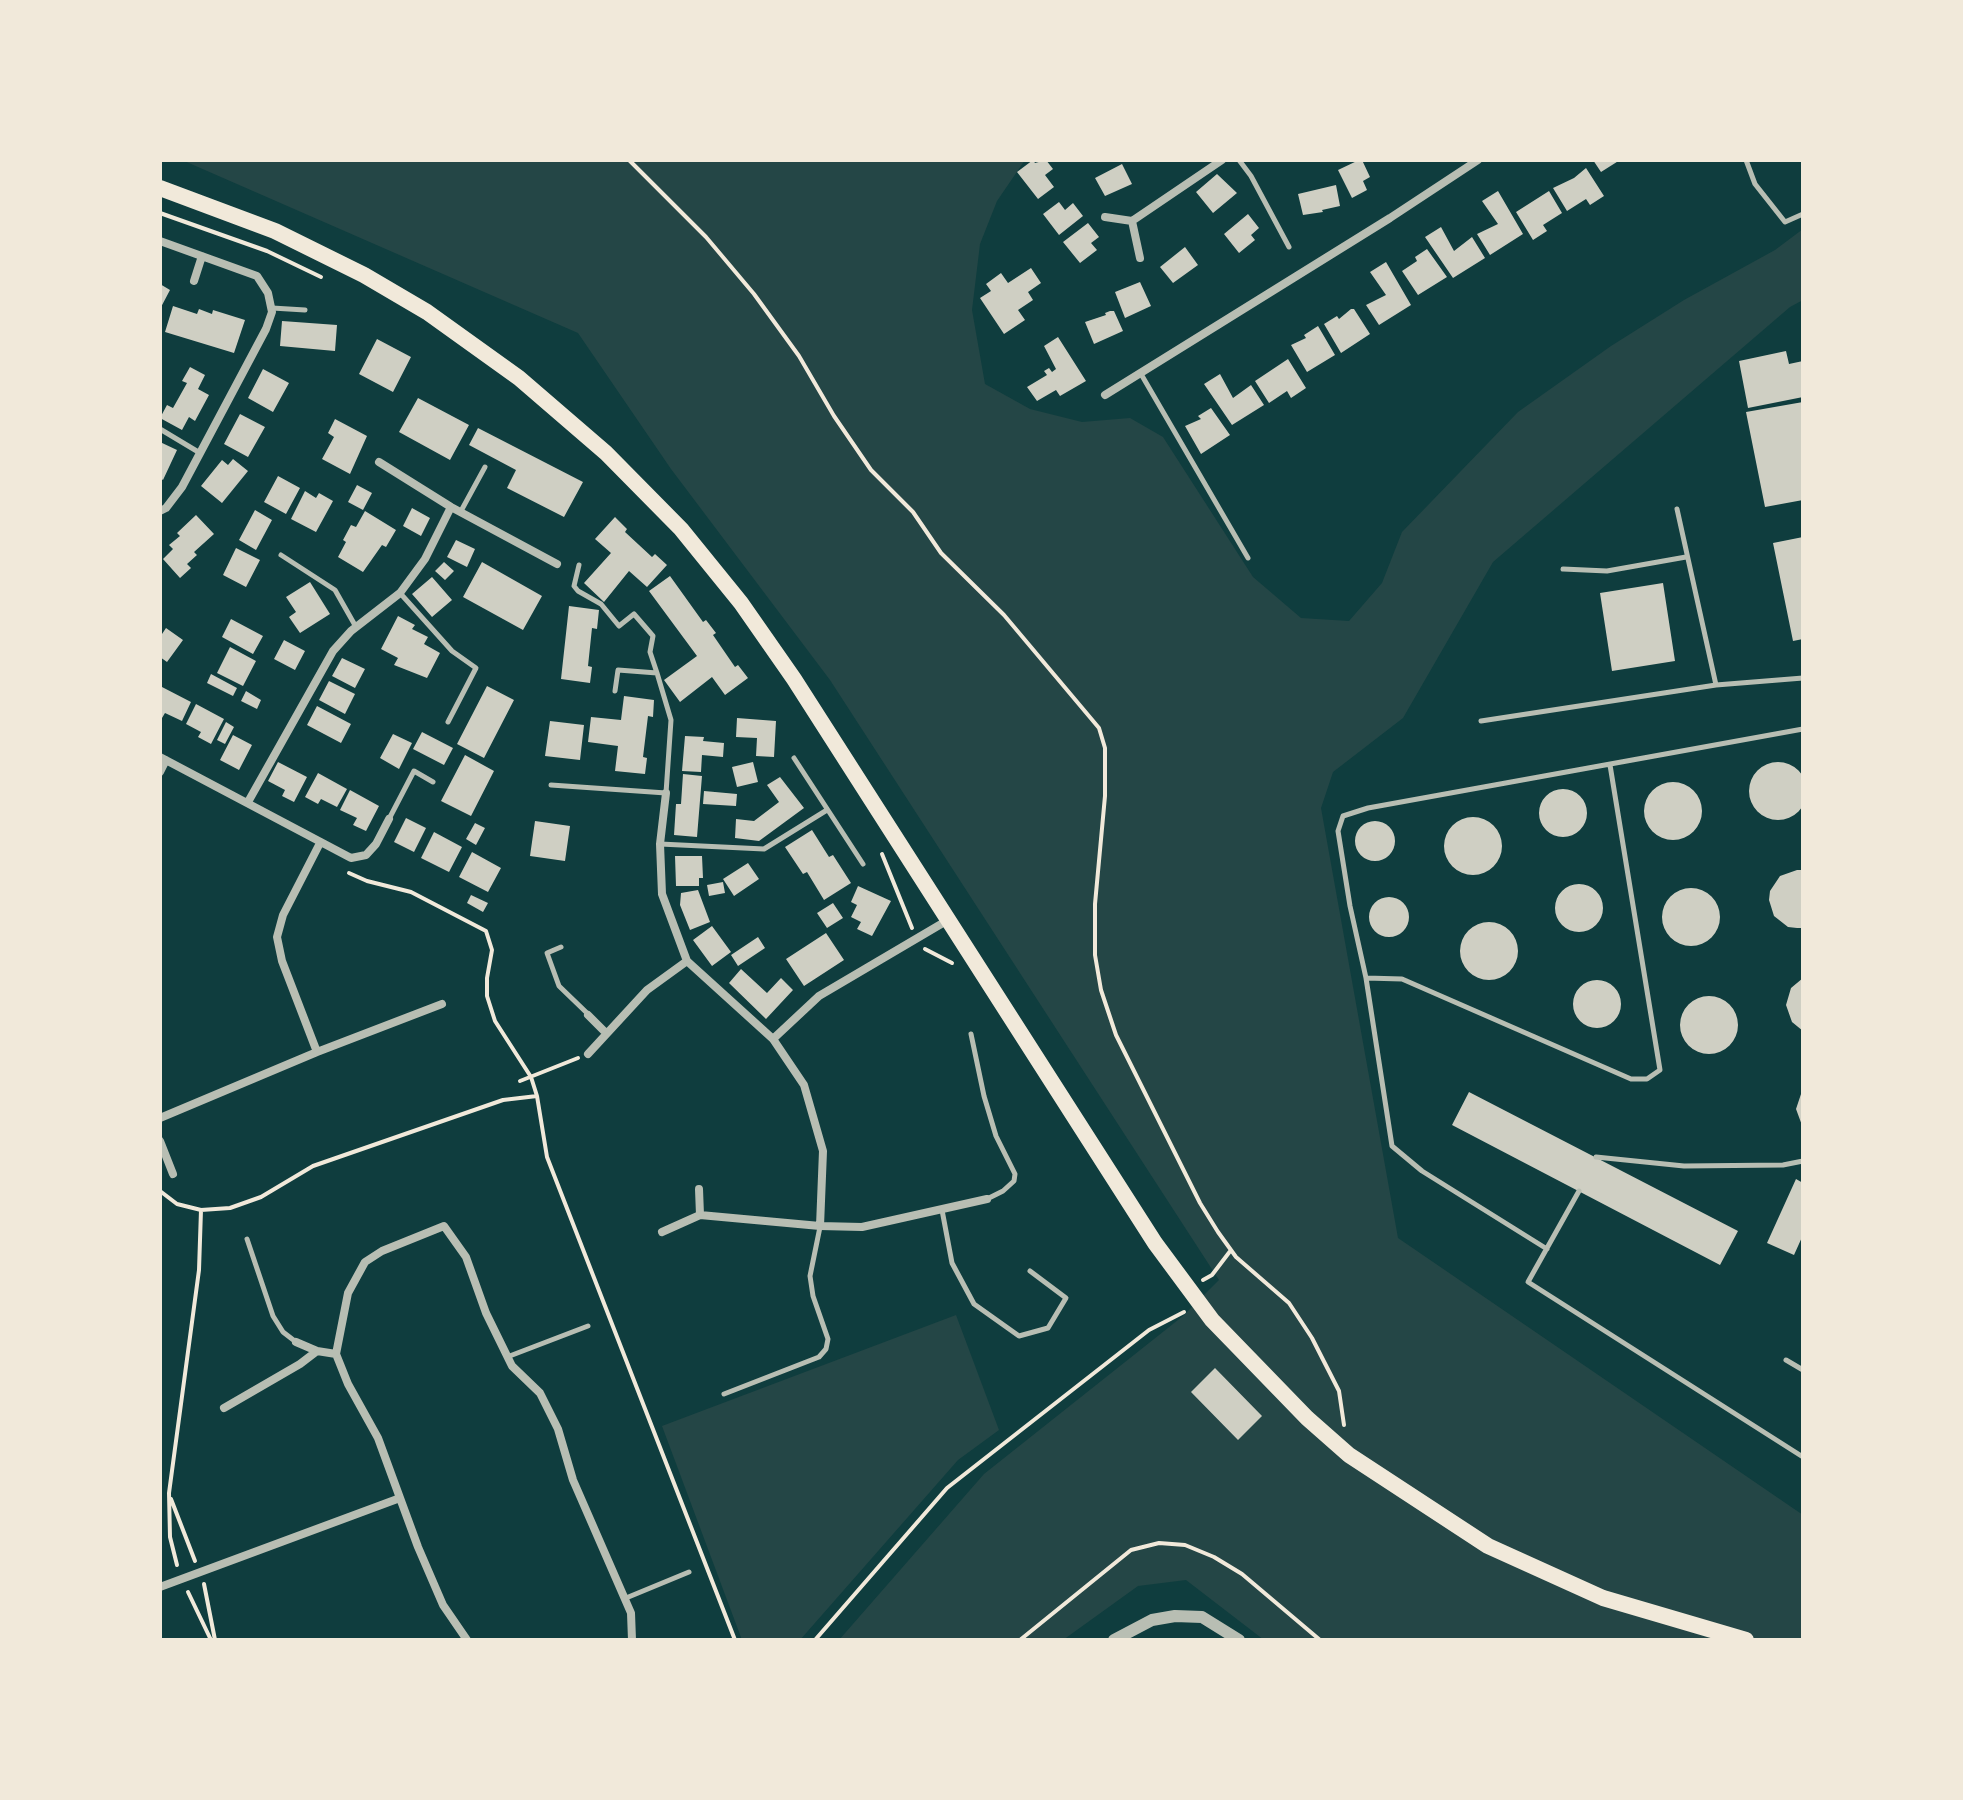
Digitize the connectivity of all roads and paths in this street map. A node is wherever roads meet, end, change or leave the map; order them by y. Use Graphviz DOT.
graph roads {
  1 [pos="629,160"];
  2 [pos="1222,160"];
  3 [pos="1239,160"];
  4 [pos="1478,160"];
  5 [pos="1746,160"];
  6 [pos="160,188"];
  7 [pos="160,213"];
  8 [pos="1803,214"];
  9 [pos="1105,217"];
  10 [pos="1132,221"];
  11 [pos="160,241"];
  12 [pos="1289,247"];
  13 [pos="202,256"];
  14 [pos="1140,258"];
  15 [pos="321,277"];
  16 [pos="194,281"];
  17 [pos="271,308"];
  18 [pos="305,310"];
  19 [pos="1140,373"];
  20 [pos="1105,395"];
  21 [pos="160,429"];
  22 [pos="200,453"];
  23 [pos="379,462"];
  24 [pos="485,467"];
  25 [pos="451,507"];
  26 [pos="1677,509"];
  27 [pos="160,511"];
  28 [pos="460,512"];
  29 [pos="281,555"];
  30 [pos="1686,557"];
  31 [pos="1248,558"];
  32 [pos="557,564"];
  33 [pos="579,565"];
  34 [pos="1563,569"];
  35 [pos="400,593"];
  36 [pos="356,628"];
  37 [pos="657,673"];
  38 [pos="1803,678"];
  39 [pos="1716,685"];
  40 [pos="615,691"];
  41 [pos="1481,721"];
  42 [pos="448,722"];
  43 [pos="1803,729"];
  44 [pos="794,758"];
  45 [pos="163,759"];
  46 [pos="1610,765"];
  47 [pos="160,772"];
  48 [pos="433,782"];
  49 [pos="551,785"];
  50 [pos="666,793"];
  51 [pos="248,802"];
  52 [pos="827,810"];
  53 [pos="389,819"];
  54 [pos="878,842"];
  55 [pos="320,843"];
  56 [pos="660,844"];
  57 [pos="314,857"];
  58 [pos="863,864"];
  59 [pos="948,920"];
  60 [pos="908,922"];
  61 [pos="561,947"];
  62 [pos="687,961"];
  63 [pos="1366,978"];
  64 [pos="442,1004"];
  65 [pos="588,1015"];
  66 [pos="606,1033"];
  67 [pos="971,1034"];
  68 [pos="773,1039"];
  69 [pos="317,1052"];
  70 [pos="588,1054"];
  71 [pos="531,1077"];
  72 [pos="520,1081"];
  73 [pos="537,1096"];
  74 [pos="160,1118"];
  75 [pos="160,1141"];
  76 [pos="1596,1157"];
  77 [pos="1803,1161"];
  78 [pos="173,1174"];
  79 [pos="699,1189"];
  80 [pos="160,1191"];
  81 [pos="1579,1191"];
  82 [pos="987,1199"];
  83 [pos="201,1210"];
  84 [pos="942,1210"];
  85 [pos="700,1215"];
  86 [pos="820,1226"];
  87 [pos="662,1232"];
  88 [pos="247,1239"];
  89 [pos="1547,1249"];
  90 [pos="1231,1250"];
  91 [pos="1030,1271"];
  92 [pos="1212,1275"];
  93 [pos="1185,1311"];
  94 [pos="588,1326"];
  95 [pos="296,1342"];
  96 [pos="317,1351"];
  97 [pos="336,1354"];
  98 [pos="507,1357"];
  99 [pos="1786,1360"];
  100 [pos="1803,1370"];
  101 [pos="1339,1391"];
  102 [pos="724,1394"];
  103 [pos="224,1408"];
  104 [pos="1803,1457"];
  105 [pos="169,1493"];
  106 [pos="400,1498"];
  107 [pos="195,1561"];
  108 [pos="177,1566"];
  109 [pos="689,1572"];
  110 [pos="203,1580"];
  111 [pos="160,1587"];
  112 [pos="186,1588"];
  113 [pos="625,1599"];
  114 [pos="213,1640"];
  115 [pos="467,1640"];
  116 [pos="632,1640"];
  117 [pos="735,1640"];
  118 [pos="815,1640"];
  119 [pos="1020,1640"];
  120 [pos="1114,1640"];
  121 [pos="1239,1640"];
  122 [pos="1320,1640"];
  123 [pos="1746,1640"];
  1 -- 90 [label="path"];
  2 -- 10 [label="street"];
  3 -- 12 [label="lane"];
  4 -- 19 [label="street"];
  5 -- 8 [label="lane"];
  6 -- 59 [label="main road"];
  7 -- 15 [label="path"];
  9 -- 10 [label="street"];
  10 -- 14 [label="street"];
  11 -- 13 [label="street"];
  13 -- 16 [label="street"];
  13 -- 17 [label="street"];
  17 -- 18 [label="lane"];
  17 -- 22 [label="street"];
  19 -- 20 [label="street"];
  19 -- 31 [label="lane"];
  21 -- 22 [label="lane"];
  22 -- 27 [label="street"];
  23 -- 25 [label="street"];
  24 -- 28 [label="lane"];
  25 -- 28 [label="street"];
  25 -- 35 [label="street"];
  26 -- 30 [label="lane"];
  28 -- 32 [label="street"];
  29 -- 36 [label="lane"];
  30 -- 34 [label="lane"];
  30 -- 39 [label="lane"];
  33 -- 37 [label="lane"];
  35 -- 36 [label="street"];
  35 -- 42 [label="lane"];
  36 -- 51 [label="street"];
  37 -- 40 [label="lane"];
  37 -- 50 [label="lane"];
  38 -- 39 [label="lane"];
  39 -- 41 [label="lane"];
  43 -- 46 [label="lane"];
  44 -- 52 [label="lane"];
  45 -- 47 [label="street"];
  45 -- 51 [label="street"];
  46 -- 63 [label="lane"];
  46 -- 63 [label="lane"];
  48 -- 53 [label="lane"];
  49 -- 50 [label="lane"];
  50 -- 56 [label="street"];
  51 -- 55 [label="street"];
  52 -- 56 [label="lane"];
  52 -- 58 [label="lane"];
  53 -- 55 [label="street"];
  54 -- 60 [label="path"];
  55 -- 57 [label="street"];
  56 -- 62 [label="street"];
  57 -- 69 [label="street"];
  57 -- 71 [label="path"];
  59 -- 68 [label="street"];
  59 -- 123 [label="main road"];
  61 -- 65 [label="lane"];
  62 -- 66 [label="street"];
  62 -- 68 [label="street"];
  63 -- 89 [label="lane"];
  64 -- 69 [label="street"];
  65 -- 66 [label="street"];
  66 -- 70 [label="street"];
  67 -- 82 [label="lane"];
  68 -- 86 [label="street"];
  69 -- 74 [label="street"];
  70 -- 71 [label="path"];
  71 -- 72 [label="path"];
  71 -- 73 [label="path"];
  73 -- 83 [label="path"];
  73 -- 117 [label="path"];
  75 -- 78 [label="street"];
  76 -- 77 [label="lane"];
  79 -- 85 [label="street"];
  80 -- 83 [label="path"];
  81 -- 89 [label="lane"];
  82 -- 84 [label="street"];
  83 -- 105 [label="path"];
  84 -- 86 [label="street"];
  84 -- 91 [label="lane"];
  85 -- 86 [label="street"];
  85 -- 87 [label="street"];
  86 -- 102 [label="lane"];
  88 -- 95 [label="lane"];
  89 -- 104 [label="lane"];
  90 -- 92 [label="path"];
  90 -- 101 [label="path"];
  93 -- 118 [label="path"];
  94 -- 98 [label="lane"];
  95 -- 96 [label="street"];
  96 -- 97 [label="street"];
  96 -- 103 [label="street"];
  97 -- 98 [label="street"];
  97 -- 106 [label="street"];
  98 -- 113 [label="street"];
  99 -- 100 [label="lane"];
  105 -- 107 [label="path"];
  105 -- 108 [label="path"];
  106 -- 111 [label="street"];
  106 -- 115 [label="street"];
  109 -- 113 [label="lane"];
  110 -- 114 [label="path"];
  112 -- 114 [label="path"];
  113 -- 116 [label="street"];
  119 -- 122 [label="path"];
  120 -- 121 [label="street"];
}
